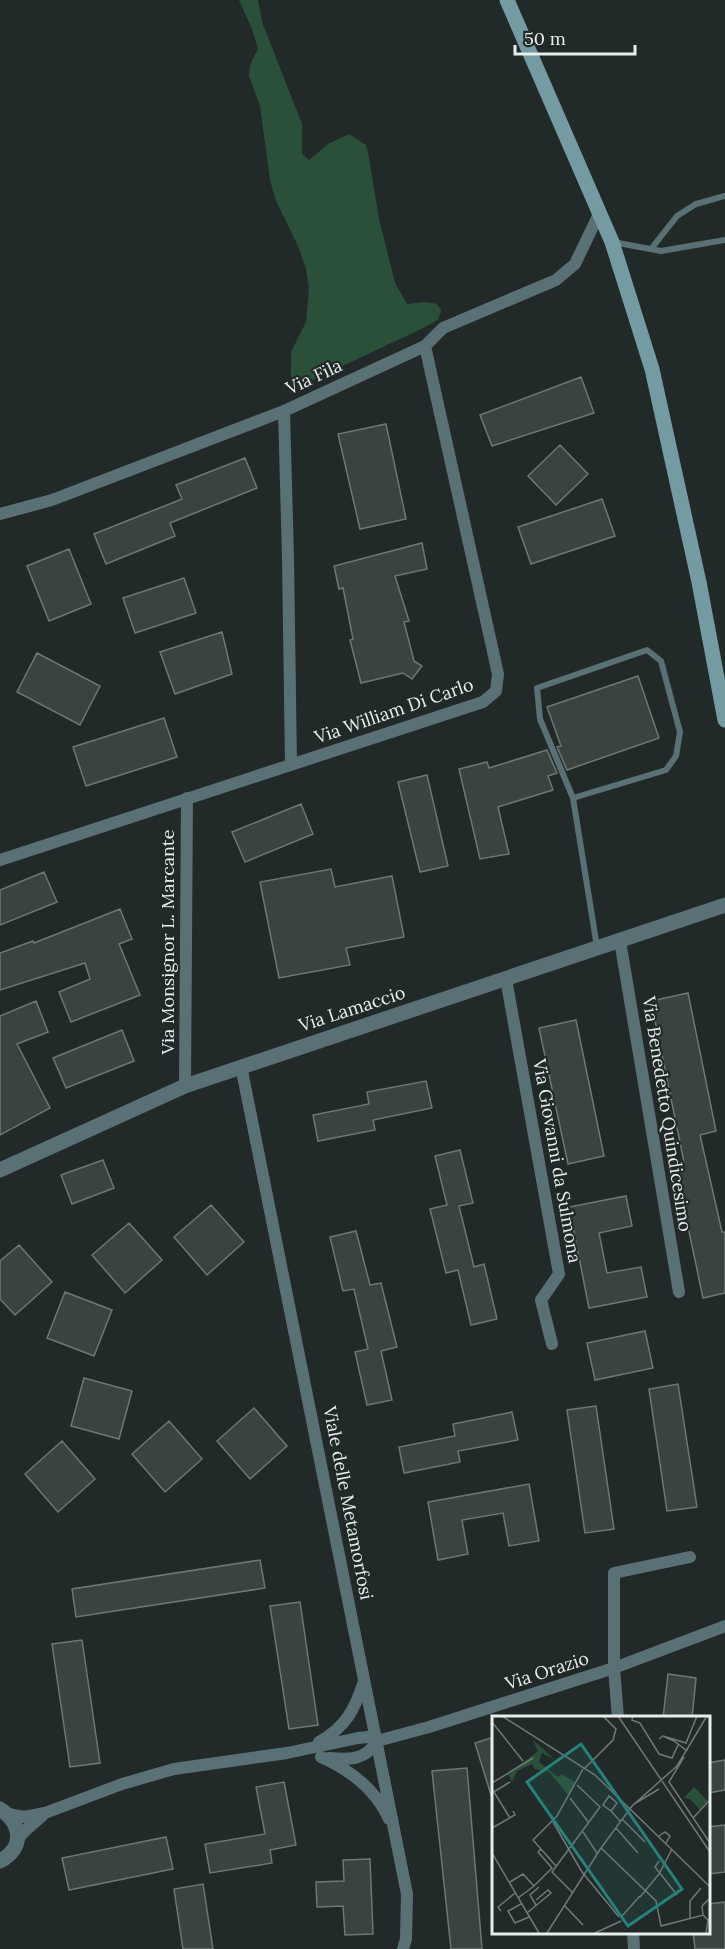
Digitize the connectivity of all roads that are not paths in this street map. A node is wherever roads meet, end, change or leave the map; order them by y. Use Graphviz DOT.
graph roads {
  1 [pos="507,0"];
  2 [pos="725,196"];
  3 [pos="599,214"];
  4 [pos="725,240"];
  5 [pos="612,242"];
  6 [pos="651,249"];
  7 [pos="425,346"];
  8 [pos="284,411"];
  9 [pos="0,514"];
  10 [pos="725,720"];
  11 [pos="291,764"];
  12 [pos="187,798"];
  13 [pos="573,798"];
  14 [pos="0,860"];
  15 [pos="725,905"];
  16 [pos="620,941"];
  17 [pos="598,949"];
  18 [pos="506,979"];
  19 [pos="242,1066"];
  20 [pos="185,1086"];
  21 [pos="0,1170"];
  22 [pos="679,1292"];
  23 [pos="552,1344"];
  24 [pos="690,1557"];
  25 [pos="725,1626"];
  26 [pos="614,1668"];
  27 [pos="364,1680"];
  28 [pos="618,1716"];
  29 [pos="377,1741"];
  30 [pos="310,1747"];
  31 [pos="287,1753"];
  32 [pos="321,1757"];
  33 [pos="4,1811"];
  34 [pos="45,1813"];
  35 [pos="395,1833"];
  36 [pos="17,1840"];
  37 [pos="4,1858"];
  38 [pos="0,1870"];
  39 [pos="633,1934"];
  40 [pos="403,1949"];
  41 [pos="634,1949"];
  1 -- 3 [label="main road"];
  2 -- 6 [label="lane"];
  3 -- 5 [label="main road"];
  3 -- 7 [label="street, Via Fila"];
  4 -- 6 [label="lane"];
  5 -- 6 [label="lane"];
  5 -- 10 [label="main road"];
  7 -- 8 [label="street, Via Fila"];
  7 -- 11 [label="street, Via William Di Carlo"];
  8 -- 9 [label="street, Via Fila"];
  8 -- 11 [label="street"];
  11 -- 12 [label="street, Via William Di Carlo"];
  12 -- 14 [label="street, Via William Di Carlo"];
  12 -- 20 [label="street, Via Monsignor L. Marcante"];
  13 -- 13 [label="lane"];
  13 -- 17 [label="lane"];
  15 -- 16 [label="street, Via Lamaccio"];
  16 -- 17 [label="street, Via Lamaccio"];
  16 -- 22 [label="street, Via Benedetto Quindicesimo"];
  17 -- 18 [label="street, Via Lamaccio"];
  18 -- 19 [label="street, Via Lamaccio"];
  18 -- 23 [label="street, Via Giovanni da Sulmona"];
  19 -- 20 [label="street, Via Lamaccio"];
  19 -- 27 [label="street, Viale delle Metamorfosi"];
  20 -- 21 [label="street, Via Lamaccio"];
  24 -- 26 [label="street"];
  25 -- 26 [label="street, Via Orazio"];
  26 -- 28 [label="street"];
  26 -- 29 [label="street, Via Orazio"];
  27 -- 29 [label="street, Viale delle Metamorfosi"];
  27 -- 30 [label="street, Via Orazio"];
  29 -- 30 [label="street, Via Orazio"];
  29 -- 32 [label="street, Via Orazio"];
  29 -- 35 [label="street, Viale delle Metamorfosi"];
  30 -- 31 [label="street, Via Orazio"];
  31 -- 32 [label="street, Via Orazio"];
  31 -- 34 [label="street, Via Orazio"];
  32 -- 35 [label="street, Via Orazio"];
  33 -- 34 [label="street, Via Orazio"];
  33 -- 36 [label="street"];
  34 -- 36 [label="street, Via Orazio"];
  35 -- 40 [label="street, Viale delle Metamorfosi"];
  36 -- 37 [label="street"];
  37 -- 38 [label="street"];
  39 -- 41 [label="street"];
}
